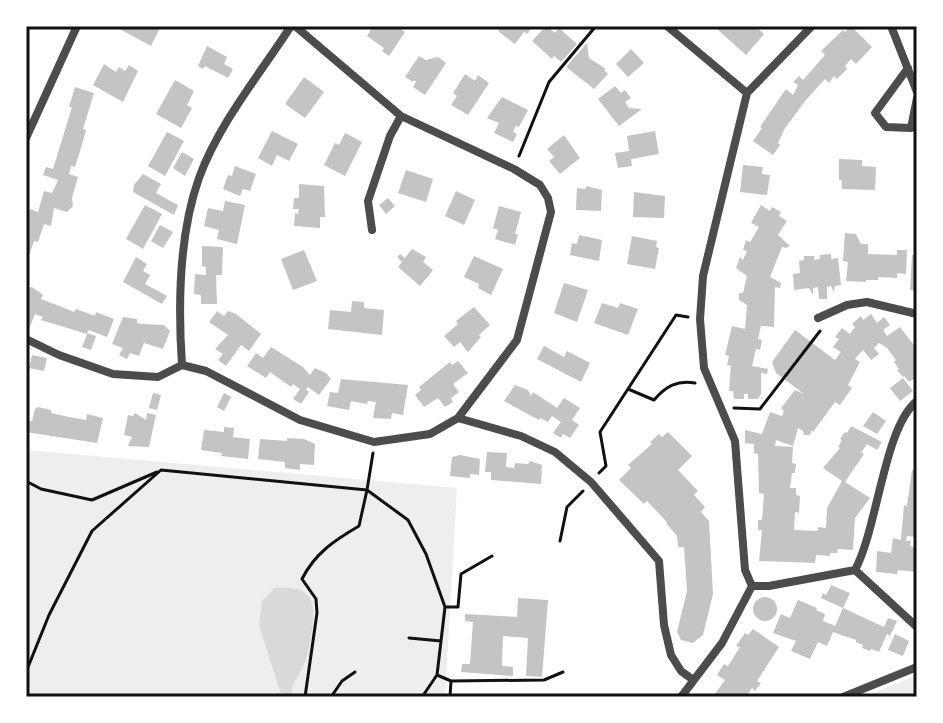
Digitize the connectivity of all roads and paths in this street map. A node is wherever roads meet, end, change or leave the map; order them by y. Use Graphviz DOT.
graph roads {
  1 [pos="77,26"];
  2 [pos="293,26"];
  3 [pos="596,26"];
  4 [pos="667,26"];
  5 [pos="812,26"];
  6 [pos="891,26"];
  7 [pos="908,68"];
  8 [pos="917,92"];
  9 [pos="747,93"];
  10 [pos="917,98"];
  11 [pos="401,116"];
  12 [pos="26,138"];
  13 [pos="514,169"];
  14 [pos="372,230"];
  15 [pos="917,314"];
  16 [pos="818,318"];
  17 [pos="700,319"];
  18 [pos="26,339"];
  19 [pos="182,365"];
  20 [pos="711,385"];
  21 [pos="628,389"];
  22 [pos="917,401"];
  23 [pos="743,408"];
  24 [pos="458,418"];
  25 [pos="374,442"];
  26 [pos="161,470"];
  27 [pos="26,481"];
  28 [pos="591,482"];
  29 [pos="367,490"];
  30 [pos="560,541"];
  31 [pos="492,556"];
  32 [pos="855,570"];
  33 [pos="752,586"];
  34 [pos="445,607"];
  35 [pos="917,627"];
  36 [pos="409,638"];
  37 [pos="441,641"];
  38 [pos="917,667"];
  39 [pos="26,672"];
  40 [pos="355,672"];
  41 [pos="563,672"];
  42 [pos="437,675"];
  43 [pos="692,679"];
  44 [pos="451,681"];
  45 [pos="305,697"];
  46 [pos="331,697"];
  47 [pos="422,697"];
  48 [pos="450,697"];
  49 [pos="681,697"];
  50 [pos="843,697"];
  1 -- 12 [label="street"];
  2 -- 11 [label="street"];
  2 -- 19 [label="street"];
  3 -- 13 [label="path"];
  4 -- 9 [label="street"];
  5 -- 9 [label="street"];
  6 -- 7 [label="street"];
  7 -- 8 [label="street"];
  7 -- 10 [label="street"];
  9 -- 17 [label="street"];
  11 -- 13 [label="street"];
  11 -- 14 [label="street"];
  13 -- 24 [label="street"];
  15 -- 16 [label="street"];
  16 -- 23 [label="path"];
  17 -- 20 [label="street"];
  17 -- 21 [label="path"];
  18 -- 19 [label="street"];
  19 -- 25 [label="street"];
  20 -- 21 [label="path"];
  20 -- 33 [label="street"];
  21 -- 28 [label="path"];
  22 -- 32 [label="street"];
  24 -- 25 [label="street"];
  24 -- 28 [label="street"];
  25 -- 29 [label="path"];
  26 -- 27 [label="path"];
  26 -- 29 [label="path"];
  26 -- 39 [label="path"];
  28 -- 30 [label="path"];
  28 -- 43 [label="street"];
  29 -- 34 [label="path"];
  29 -- 45 [label="path"];
  31 -- 34 [label="path"];
  32 -- 33 [label="street"];
  32 -- 35 [label="street"];
  33 -- 43 [label="street"];
  34 -- 37 [label="path"];
  36 -- 37 [label="path"];
  37 -- 42 [label="path"];
  38 -- 50 [label="street"];
  40 -- 46 [label="path"];
  41 -- 44 [label="path"];
  42 -- 44 [label="path"];
  42 -- 47 [label="path"];
  43 -- 49 [label="street"];
  44 -- 48 [label="path"];
}
